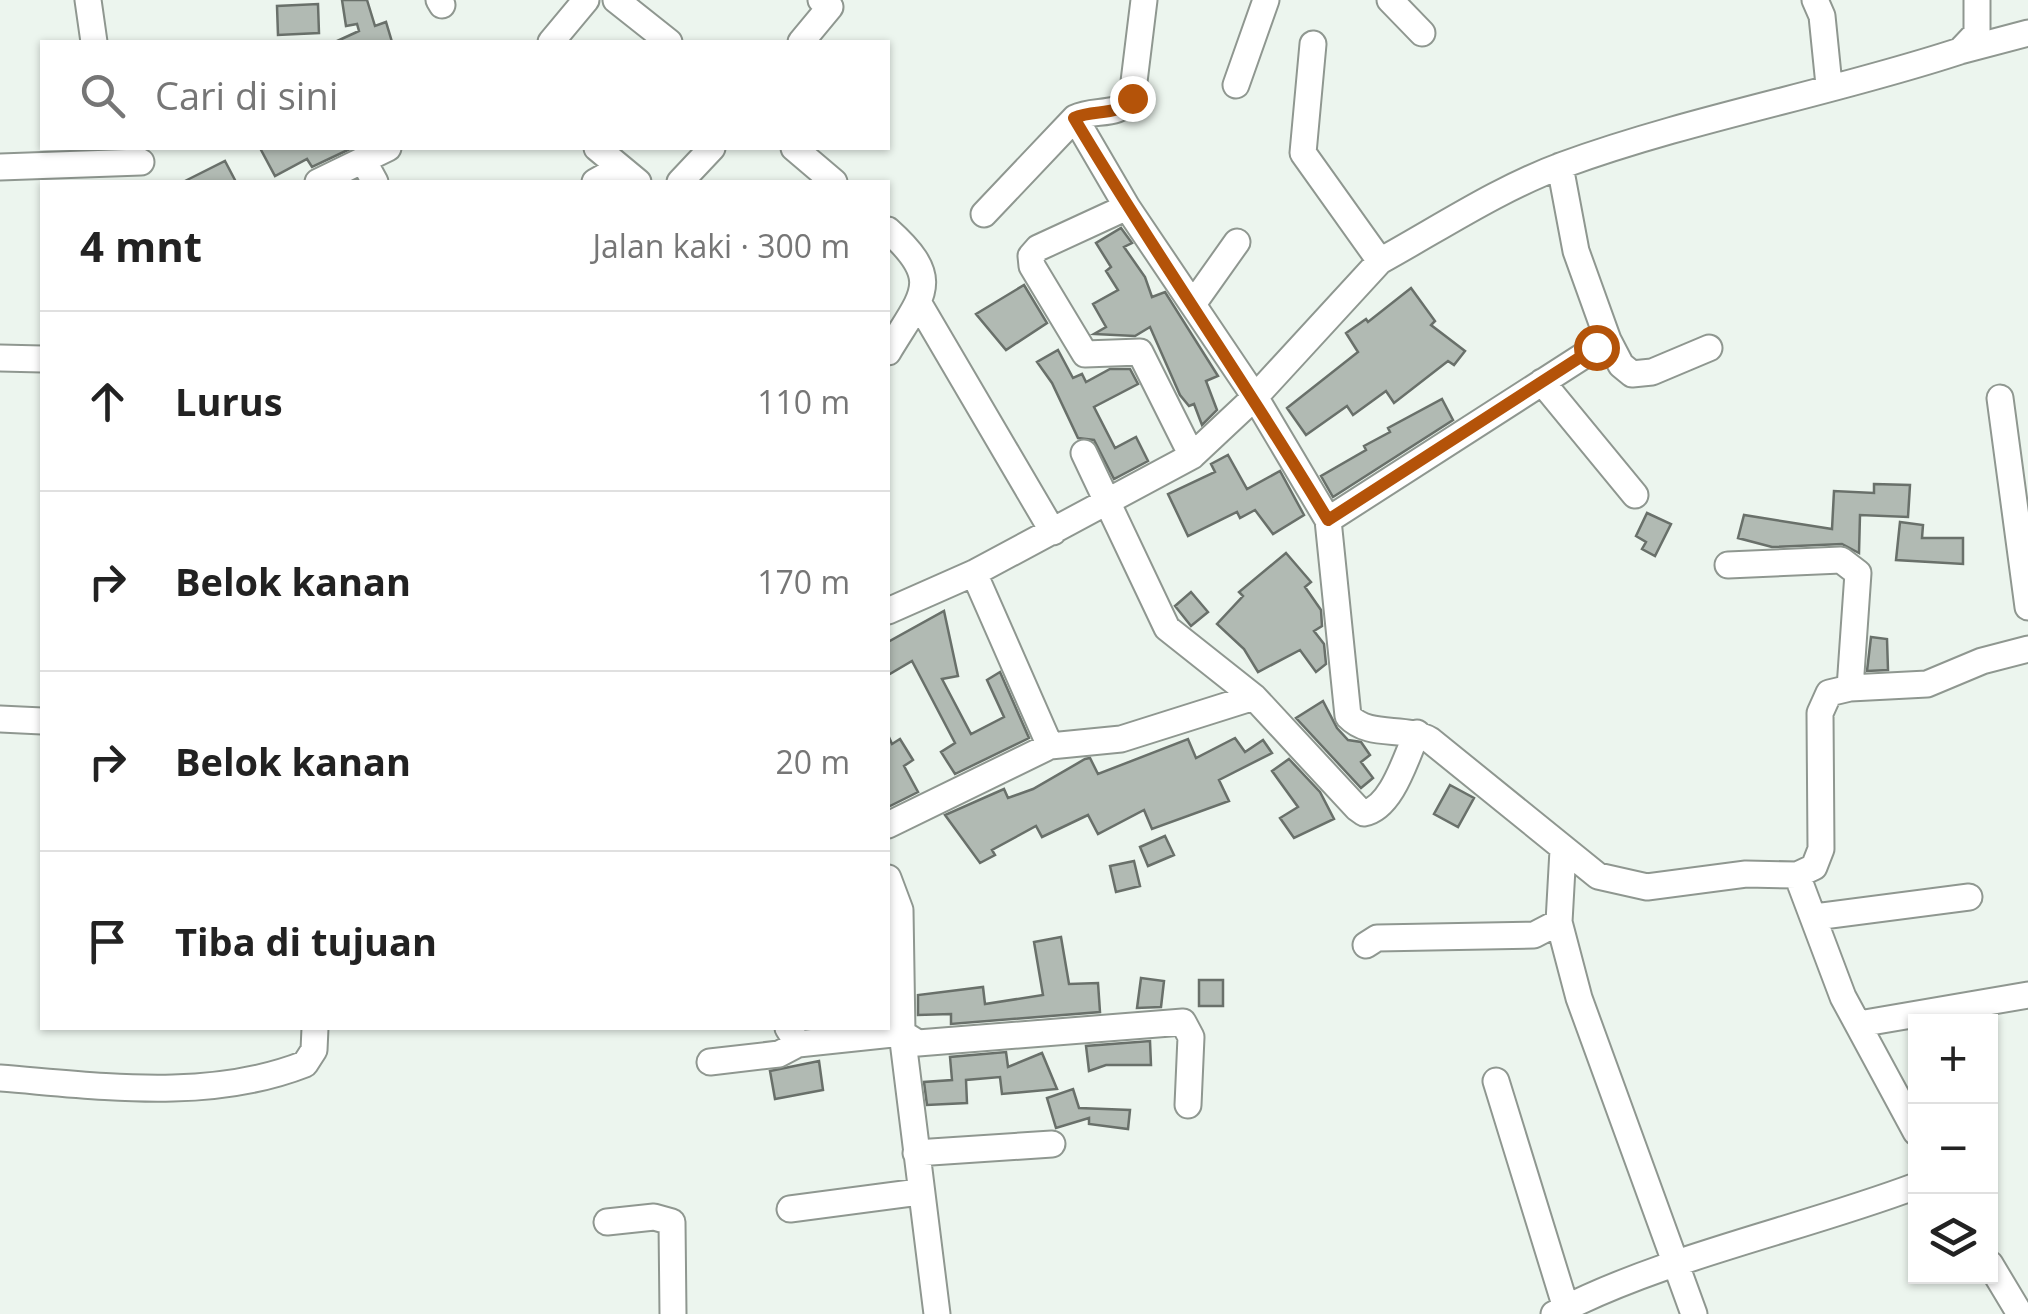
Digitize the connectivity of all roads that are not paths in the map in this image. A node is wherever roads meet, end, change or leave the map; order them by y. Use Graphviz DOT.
graph roads {
  1 [pos="88,0"];
  2 [pos="586,0"];
  3 [pos="616,0"];
  4 [pos="1144,0"];
  5 [pos="1266,0"];
  6 [pos="1390,0"];
  7 [pos="1816,0"];
  8 [pos="1977,0"];
  9 [pos="828,2"];
  10 [pos="1422,33"];
  11 [pos="2028,33"];
  12 [pos="94,40"];
  13 [pos="554,40"];
  14 [pos="666,40"];
  15 [pos="802,40"];
  16 [pos="1313,44"];
  17 [pos="1960,51"];
  18 [pos="1236,85"];
  19 [pos="1829,85"];
  20 [pos="1074,118"];
  21 [pos="386,150"];
  22 [pos="598,150"];
  23 [pos="710,150"];
  24 [pos="796,150"];
  25 [pos="141,162"];
  26 [pos="1560,166"];
  27 [pos="0,167"];
  28 [pos="369,171"];
  29 [pos="629,175"];
  30 [pos="327,180"];
  31 [pos="682,180"];
  32 [pos="832,180"];
  33 [pos="1127,207"];
  34 [pos="984,214"];
  35 [pos="890,232"];
  36 [pos="1238,242"];
  37 [pos="1380,261"];
  38 [pos="918,302"];
  39 [pos="1193,304"];
  40 [pos="1608,340"];
  41 [pos="1710,348"];
  42 [pos="890,349"];
  43 [pos="0,358"];
  44 [pos="40,359"];
  45 [pos="1542,382"];
  46 [pos="1255,397"];
  47 [pos="2000,398"];
  48 [pos="1084,453"];
  49 [pos="1192,456"];
  50 [pos="1635,495"];
  51 [pos="1108,505"];
  52 [pos="1328,520"];
  53 [pos="1053,532"];
  54 [pos="1728,565"];
  55 [pos="974,573"];
  56 [pos="2028,607"];
  57 [pos="890,611"];
  58 [pos="2028,649"];
  59 [pos="1850,688"];
  60 [pos="1254,697"];
  61 [pos="0,718"];
  62 [pos="40,721"];
  63 [pos="1417,733"];
  64 [pos="1050,746"];
  65 [pos="890,825"];
  66 [pos="1563,850"];
  67 [pos="1797,876"];
  68 [pos="890,883"];
  69 [pos="1969,897"];
  70 [pos="1815,917"];
  71 [pos="1559,922"];
  72 [pos="1366,945"];
  73 [pos="2028,995"];
  74 [pos="1859,1024"];
  75 [pos="315,1030"];
  76 [pos="902,1033"];
  77 [pos="793,1036"];
  78 [pos="710,1062"];
  79 [pos="0,1078"];
  80 [pos="1496,1082"];
  81 [pos="1188,1105"];
  82 [pos="1908,1117"];
  83 [pos="1052,1144"];
  84 [pos="916,1153"];
  85 [pos="1908,1189"];
  86 [pos="920,1192"];
  87 [pos="790,1210"];
  88 [pos="608,1222"];
  89 [pos="1678,1265"];
  90 [pos="1998,1277"];
  91 [pos="1560,1311"];
  92 [pos="673,1314"];
  93 [pos="937,1314"];
  94 [pos="1694,1314"];
  95 [pos="2020,1314"];
  1 -- 12 [label="street"];
  2 -- 13 [label="street"];
  3 -- 14 [label="street"];
  4 -- 20 [label="street"];
  5 -- 18 [label="street"];
  6 -- 10 [label="street"];
  7 -- 19 [label="street"];
  8 -- 17 [label="street"];
  9 -- 15 [label="street"];
  11 -- 17 [label="street"];
  16 -- 37 [label="street"];
  17 -- 19 [label="street"];
  19 -- 26 [label="street"];
  20 -- 33 [label="street"];
  20 -- 34 [label="street"];
  21 -- 28 [label="street"];
  22 -- 29 [label="street"];
  23 -- 31 [label="street"];
  24 -- 32 [label="street"];
  25 -- 27 [label="street"];
  26 -- 37 [label="street"];
  26 -- 40 [label="street"];
  28 -- 30 [label="street"];
  33 -- 39 [label="street"];
  33 -- 49 [label="street"];
  35 -- 38 [label="street"];
  36 -- 39 [label="street"];
  37 -- 46 [label="street"];
  38 -- 42 [label="street"];
  38 -- 53 [label="street"];
  39 -- 46 [label="street"];
  40 -- 41 [label="street"];
  40 -- 45 [label="street"];
  43 -- 44 [label="street"];
  45 -- 50 [label="street"];
  45 -- 52 [label="street"];
  46 -- 49 [label="street"];
  46 -- 52 [label="street"];
  47 -- 56 [label="street"];
  48 -- 51 [label="street"];
  49 -- 51 [label="street"];
  51 -- 53 [label="street"];
  51 -- 60 [label="street"];
  52 -- 63 [label="street"];
  53 -- 55 [label="street"];
  54 -- 59 [label="street"];
  55 -- 57 [label="street"];
  55 -- 64 [label="street"];
  58 -- 59 [label="street"];
  59 -- 67 [label="street"];
  60 -- 63 [label="street"];
  60 -- 64 [label="street"];
  61 -- 62 [label="street"];
  63 -- 66 [label="street"];
  64 -- 65 [label="street"];
  66 -- 67 [label="street"];
  66 -- 71 [label="street"];
  67 -- 70 [label="street"];
  68 -- 76 [label="street"];
  69 -- 70 [label="street"];
  70 -- 74 [label="street"];
  71 -- 72 [label="street"];
  71 -- 89 [label="street"];
  73 -- 74 [label="street"];
  74 -- 82 [label="street"];
  75 -- 79 [label="street"];
  76 -- 77 [label="street"];
  76 -- 81 [label="street"];
  76 -- 84 [label="street"];
  77 -- 78 [label="street"];
  80 -- 91 [label="street"];
  83 -- 84 [label="street"];
  84 -- 86 [label="street"];
  85 -- 89 [label="street"];
  86 -- 87 [label="street"];
  86 -- 93 [label="street"];
  88 -- 92 [label="street"];
  89 -- 91 [label="street"];
  89 -- 94 [label="street"];
  90 -- 95 [label="street"];
}
